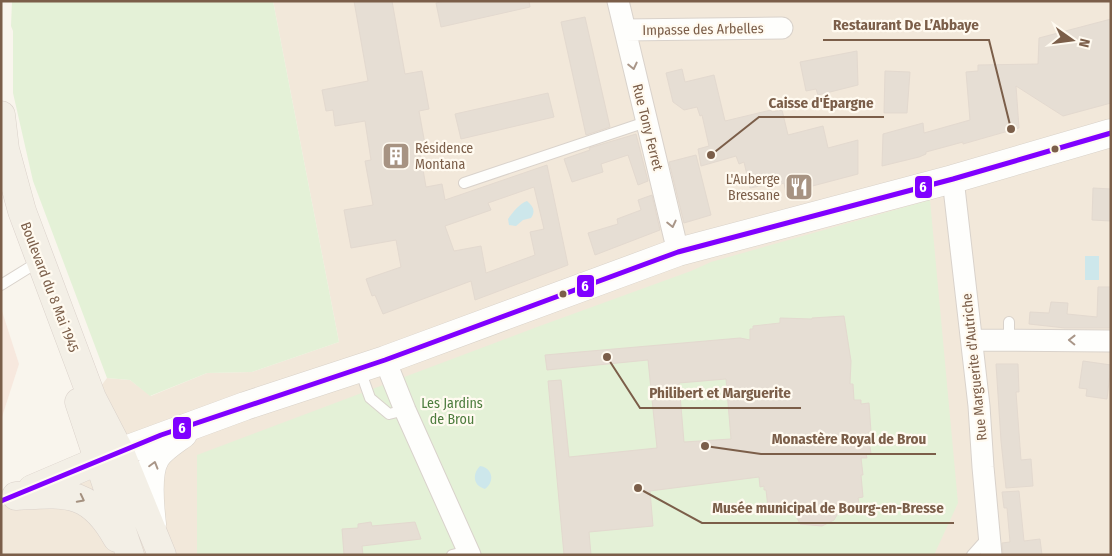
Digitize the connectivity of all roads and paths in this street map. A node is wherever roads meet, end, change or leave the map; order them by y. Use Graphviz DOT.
graph roads {
  1 [pos="618,1"];
  2 [pos="782,28"];
  3 [pos="625,30"];
  4 [pos="1,115"];
  5 [pos="646,122"];
  6 [pos="1111,133"];
  7 [pos="953,179"];
  8 [pos="1,183"];
  9 [pos="464,183"];
  10 [pos="678,252"];
  11 [pos="30,267"];
  12 [pos="1,285"];
  13 [pos="972,340"];
  14 [pos="1111,341"];
  15 [pos="385,360"];
  16 [pos="359,369"];
  17 [pos="405,410"];
  18 [pos="197,423"];
  19 [pos="110,457"];
  20 [pos="8,499"];
  21 [pos="158,543"];
  22 [pos="990,545"];
  23 [pos="463,554"];
  24 [pos="128,555"];
  25 [pos="972,555"];
  1 -- 3 [label="street, Rue Tony Ferret"];
  2 -- 3 [label="street, Impasse des Arbelles"];
  3 -- 5 [label="street, Rue Tony Ferret, one-way"];
  4 -- 19 [label="main road, Boulevard du 8 Mai 1945"];
  5 -- 9 [label="lane"];
  5 -- 10 [label="street, Rue Tony Ferret, one-way"];
  6 -- 7 [label="main road"];
  7 -- 10 [label="main road"];
  7 -- 13 [label="street, Rue Marguerite d'Autriche"];
  8 -- 11 [label="main road, Boulevard du 8 Mai 1945"];
  10 -- 15 [label="main road"];
  11 -- 12 [label="lane"];
  11 -- 19 [label="main road, Boulevard du 8 Mai 1945"];
  14 -- 13 [label="street, one-way"];
  13 -- 22 [label="street, Rue Marguerite d'Autriche"];
  15 -- 16 [label="main road"];
  15 -- 17 [label="street"];
  16 -- 17 [label="lane"];
  16 -- 18 [label="main road"];
  17 -- 23 [label="street"];
  18 -- 19 [label="main road"];
  21 -- 18 [label="main road, one-way"];
  19 -- 20 [label="main road"];
  19 -- 21 [label="main road"];
  19 -- 24 [label="main road"];
  20 -- 24 [label="main road, one-way"];
  22 -- 25 [label="lane"];
}
